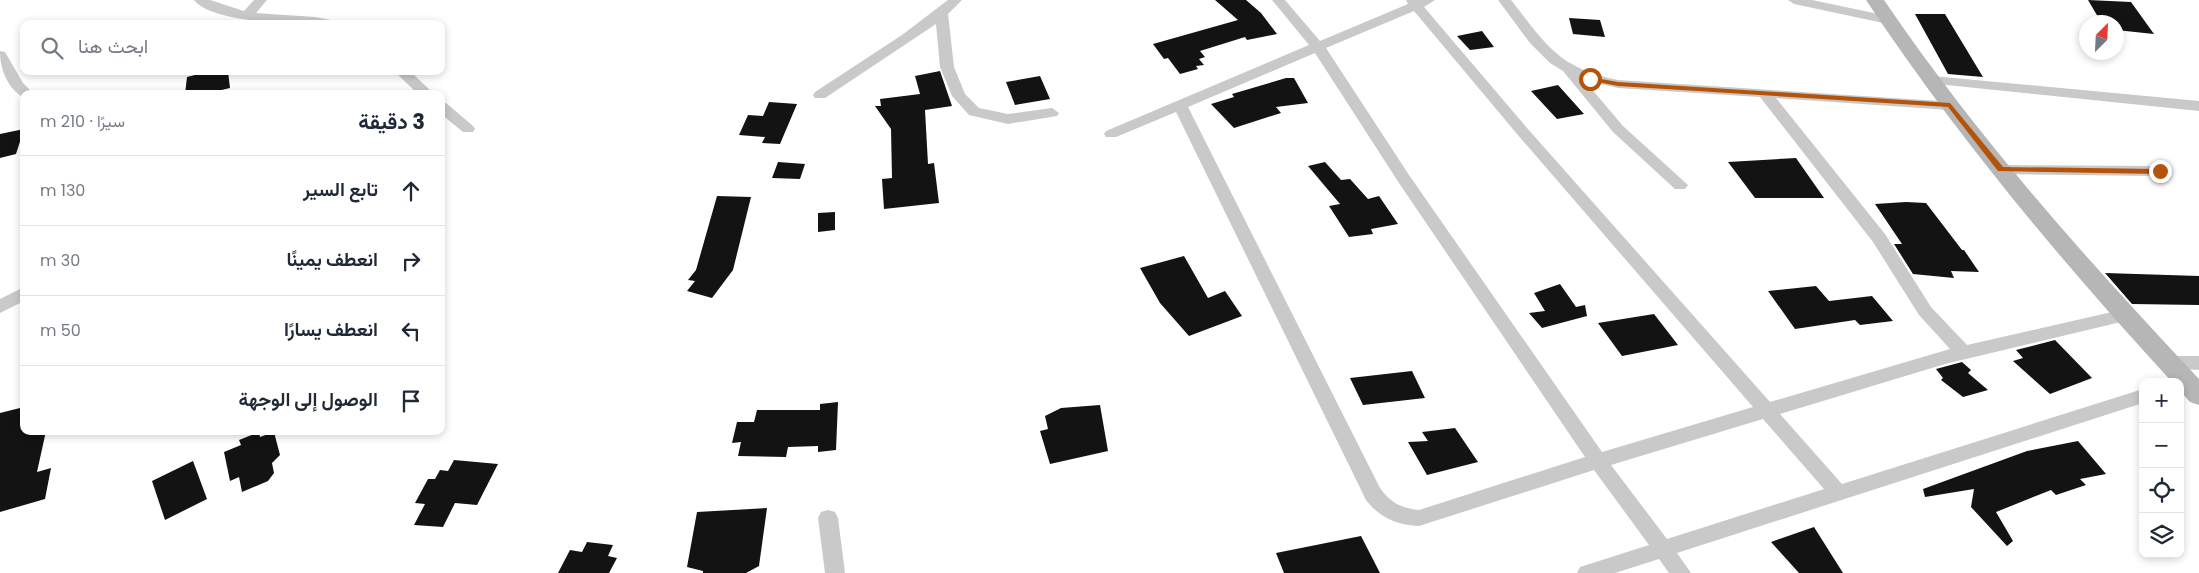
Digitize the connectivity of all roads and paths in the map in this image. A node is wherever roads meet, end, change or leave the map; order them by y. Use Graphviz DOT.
graph roads {
  1 [pos="200,0"];
  2 [pos="261,0"];
  3 [pos="956,0"];
  4 [pos="1278,0"];
  5 [pos="1504,0"];
  6 [pos="1794,0"];
  7 [pos="1875,0"];
  8 [pos="1419,2"];
  9 [pos="941,14"];
  10 [pos="247,15"];
  11 [pos="305,20"];
  12 [pos="1888,20"];
  13 [pos="1318,47"];
  14 [pos="0,55"];
  15 [pos="1568,70"];
  16 [pos="406,75"];
  17 [pos="1932,80"];
  18 [pos="22,90"];
  19 [pos="422,90"];
  20 [pos="1764,94"];
  21 [pos="820,95"];
  22 [pos="1180,105"];
  23 [pos="1950,105"];
  24 [pos="2199,106"];
  25 [pos="445,109"];
  26 [pos="1052,113"];
  27 [pos="468,129"];
  28 [pos="1111,134"];
  29 [pos="2001,170"];
  30 [pos="2160,171"];
  31 [pos="1680,185"];
  32 [pos="20,295"];
  33 [pos="0,307"];
  34 [pos="2125,315"];
  35 [pos="1963,352"];
  36 [pos="2170,363"];
  37 [pos="2199,363"];
  38 [pos="2189,387"];
  39 [pos="2139,397"];
  40 [pos="1768,412"];
  41 [pos="1598,461"];
  42 [pos="1838,492"];
  43 [pos="828,518"];
  44 [pos="1663,549"];
  45 [pos="835,573"];
  46 [pos="1587,573"];
  47 [pos="1681,573"];
  1 -- 10 [label="street"];
  2 -- 10 [label="street"];
  3 -- 9 [label="street"];
  4 -- 13 [label="street"];
  5 -- 15 [label="street"];
  6 -- 12 [label="street"];
  7 -- 12 [label="street"];
  8 -- 13 [label="street"];
  8 -- 40 [label="street"];
  9 -- 21 [label="street"];
  9 -- 26 [label="street"];
  10 -- 11 [label="street"];
  12 -- 17 [label="street"];
  13 -- 22 [label="street"];
  13 -- 41 [label="street"];
  14 -- 18 [label="street"];
  15 -- 20 [label="street"];
  15 -- 31 [label="street"];
  16 -- 19 [label="street"];
  17 -- 23 [label="street"];
  17 -- 24 [label="street"];
  20 -- 23 [label="street"];
  20 -- 35 [label="street"];
  22 -- 28 [label="street"];
  22 -- 41 [label="street"];
  23 -- 29 [label="street"];
  25 -- 27 [label="street"];
  29 -- 30 [label="street"];
  29 -- 34 [label="street"];
  32 -- 33 [label="street"];
  34 -- 35 [label="street"];
  34 -- 36 [label="street"];
  35 -- 40 [label="street"];
  36 -- 37 [label="street"];
  36 -- 38 [label="street"];
  39 -- 42 [label="street"];
  40 -- 41 [label="street"];
  40 -- 42 [label="street"];
  41 -- 44 [label="street"];
  42 -- 44 [label="street"];
  43 -- 45 [label="street"];
  44 -- 46 [label="street"];
  44 -- 47 [label="street"];
}
